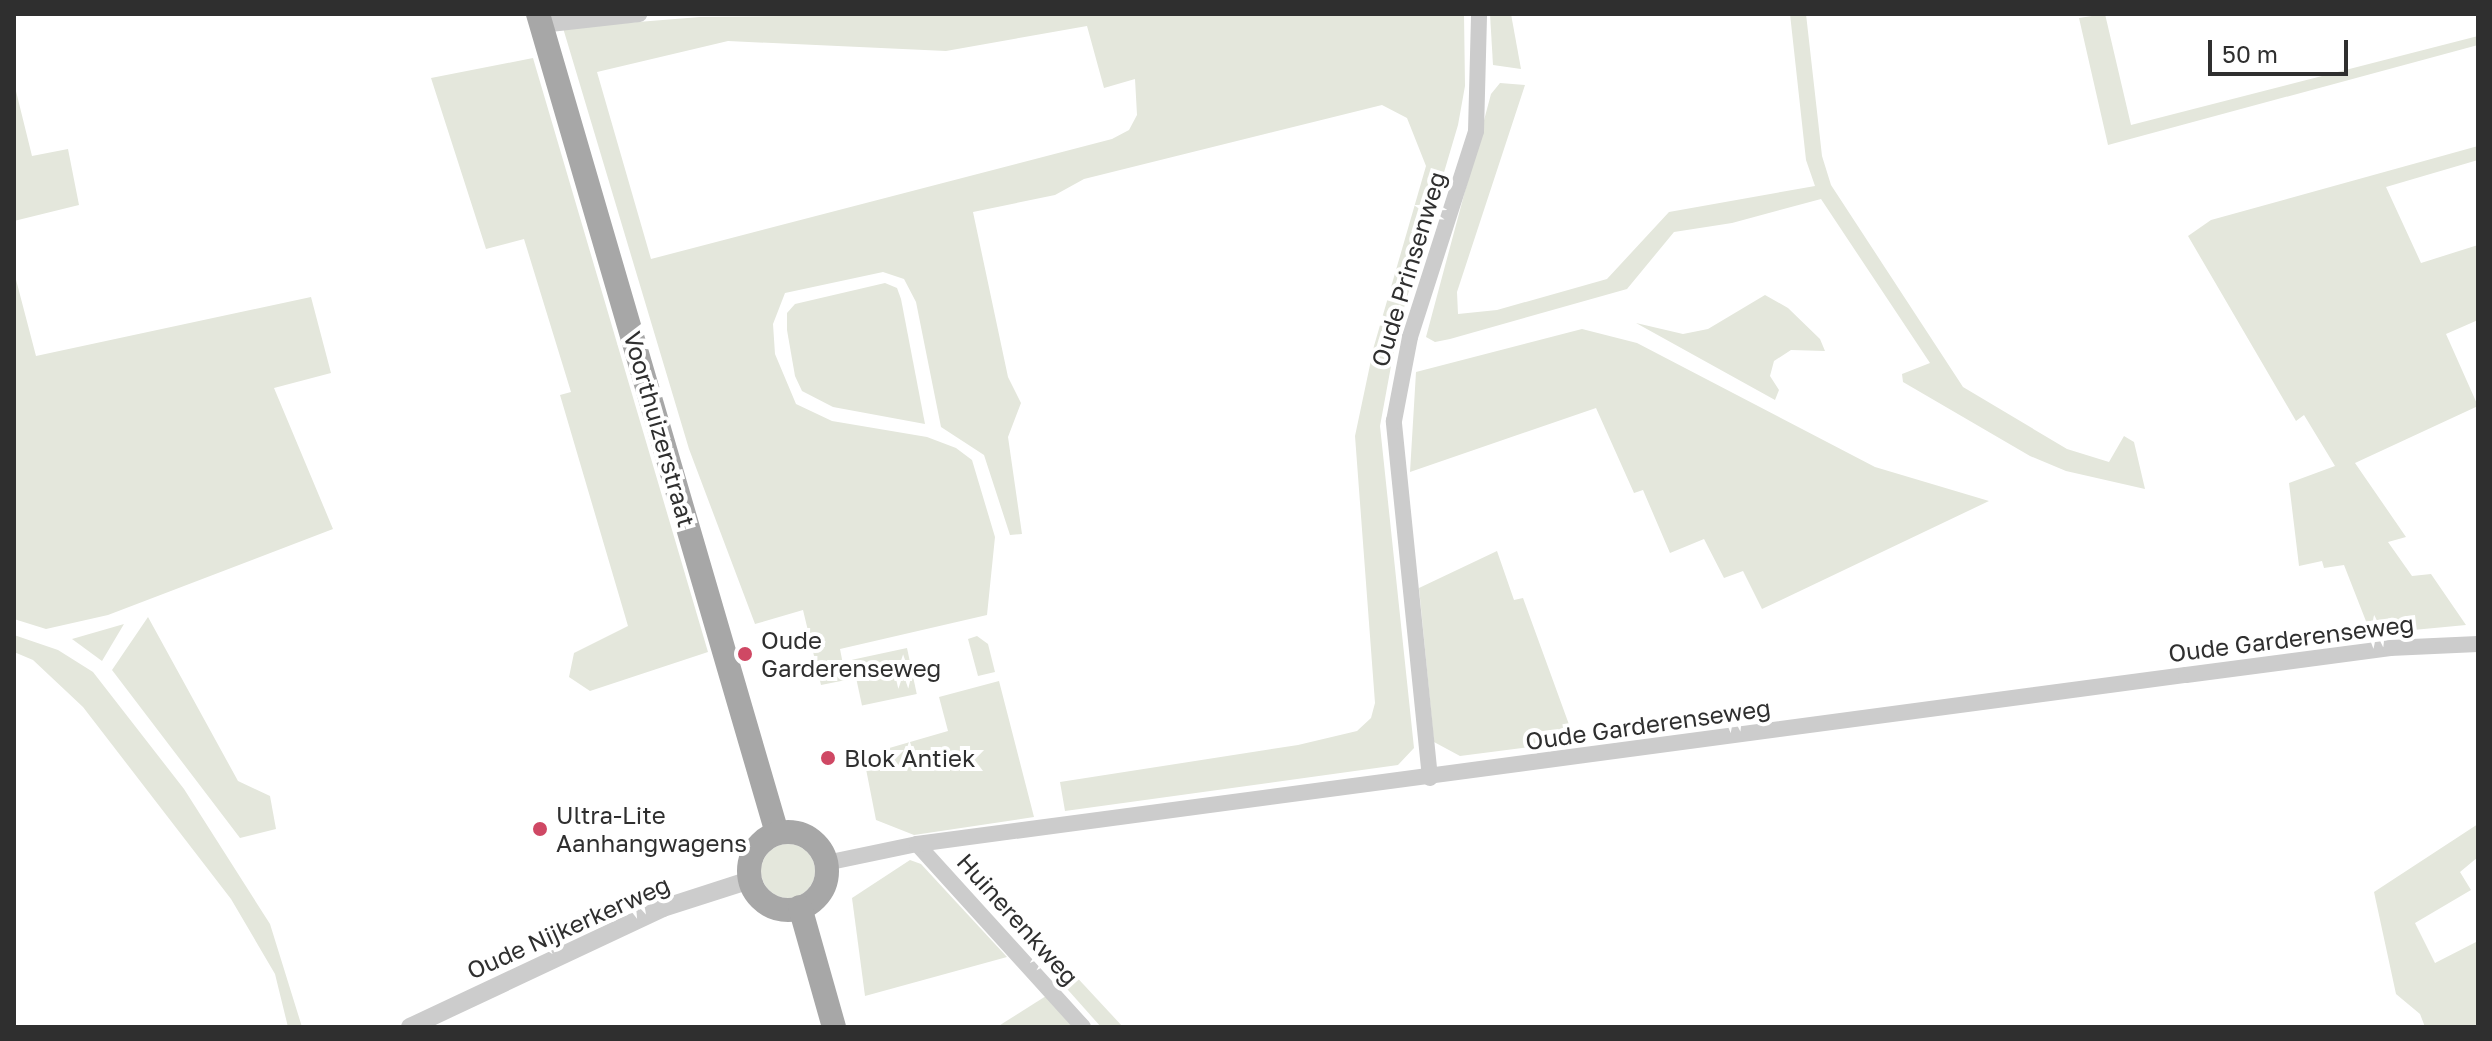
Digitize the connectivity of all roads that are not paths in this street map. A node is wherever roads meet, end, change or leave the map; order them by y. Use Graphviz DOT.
graph roads {
  1 [pos="639,14"];
  2 [pos="1479,14"];
  3 [pos="540,20"];
  4 [pos="2478,644"];
  5 [pos="1430,778"];
  6 [pos="777,833"];
  7 [pos="917,844"];
  8 [pos="826,863"];
  9 [pos="750,880"];
  10 [pos="800,907"];
  11 [pos="410,1027"];
  12 [pos="834,1027"];
  13 [pos="1083,1027"];
  1 -- 3 [label="street, Voorthuizerstraat"];
  2 -- 5 [label="street, Oude Prinsenweg"];
  3 -- 6 [label="main road, Voorthuizerstraat"];
  4 -- 5 [label="street, Oude Garderenseweg"];
  5 -- 7 [label="street, Oude Garderenseweg"];
  6 -- 8 [label="main road"];
  6 -- 9 [label="main road"];
  7 -- 8 [label="street, Oude Garderenseweg"];
  7 -- 13 [label="street, Huinerenkweg"];
  8 -- 10 [label="main road"];
  9 -- 10 [label="main road"];
  9 -- 11 [label="street, Oude Nijkerkerweg"];
  10 -- 12 [label="main road"];
}
